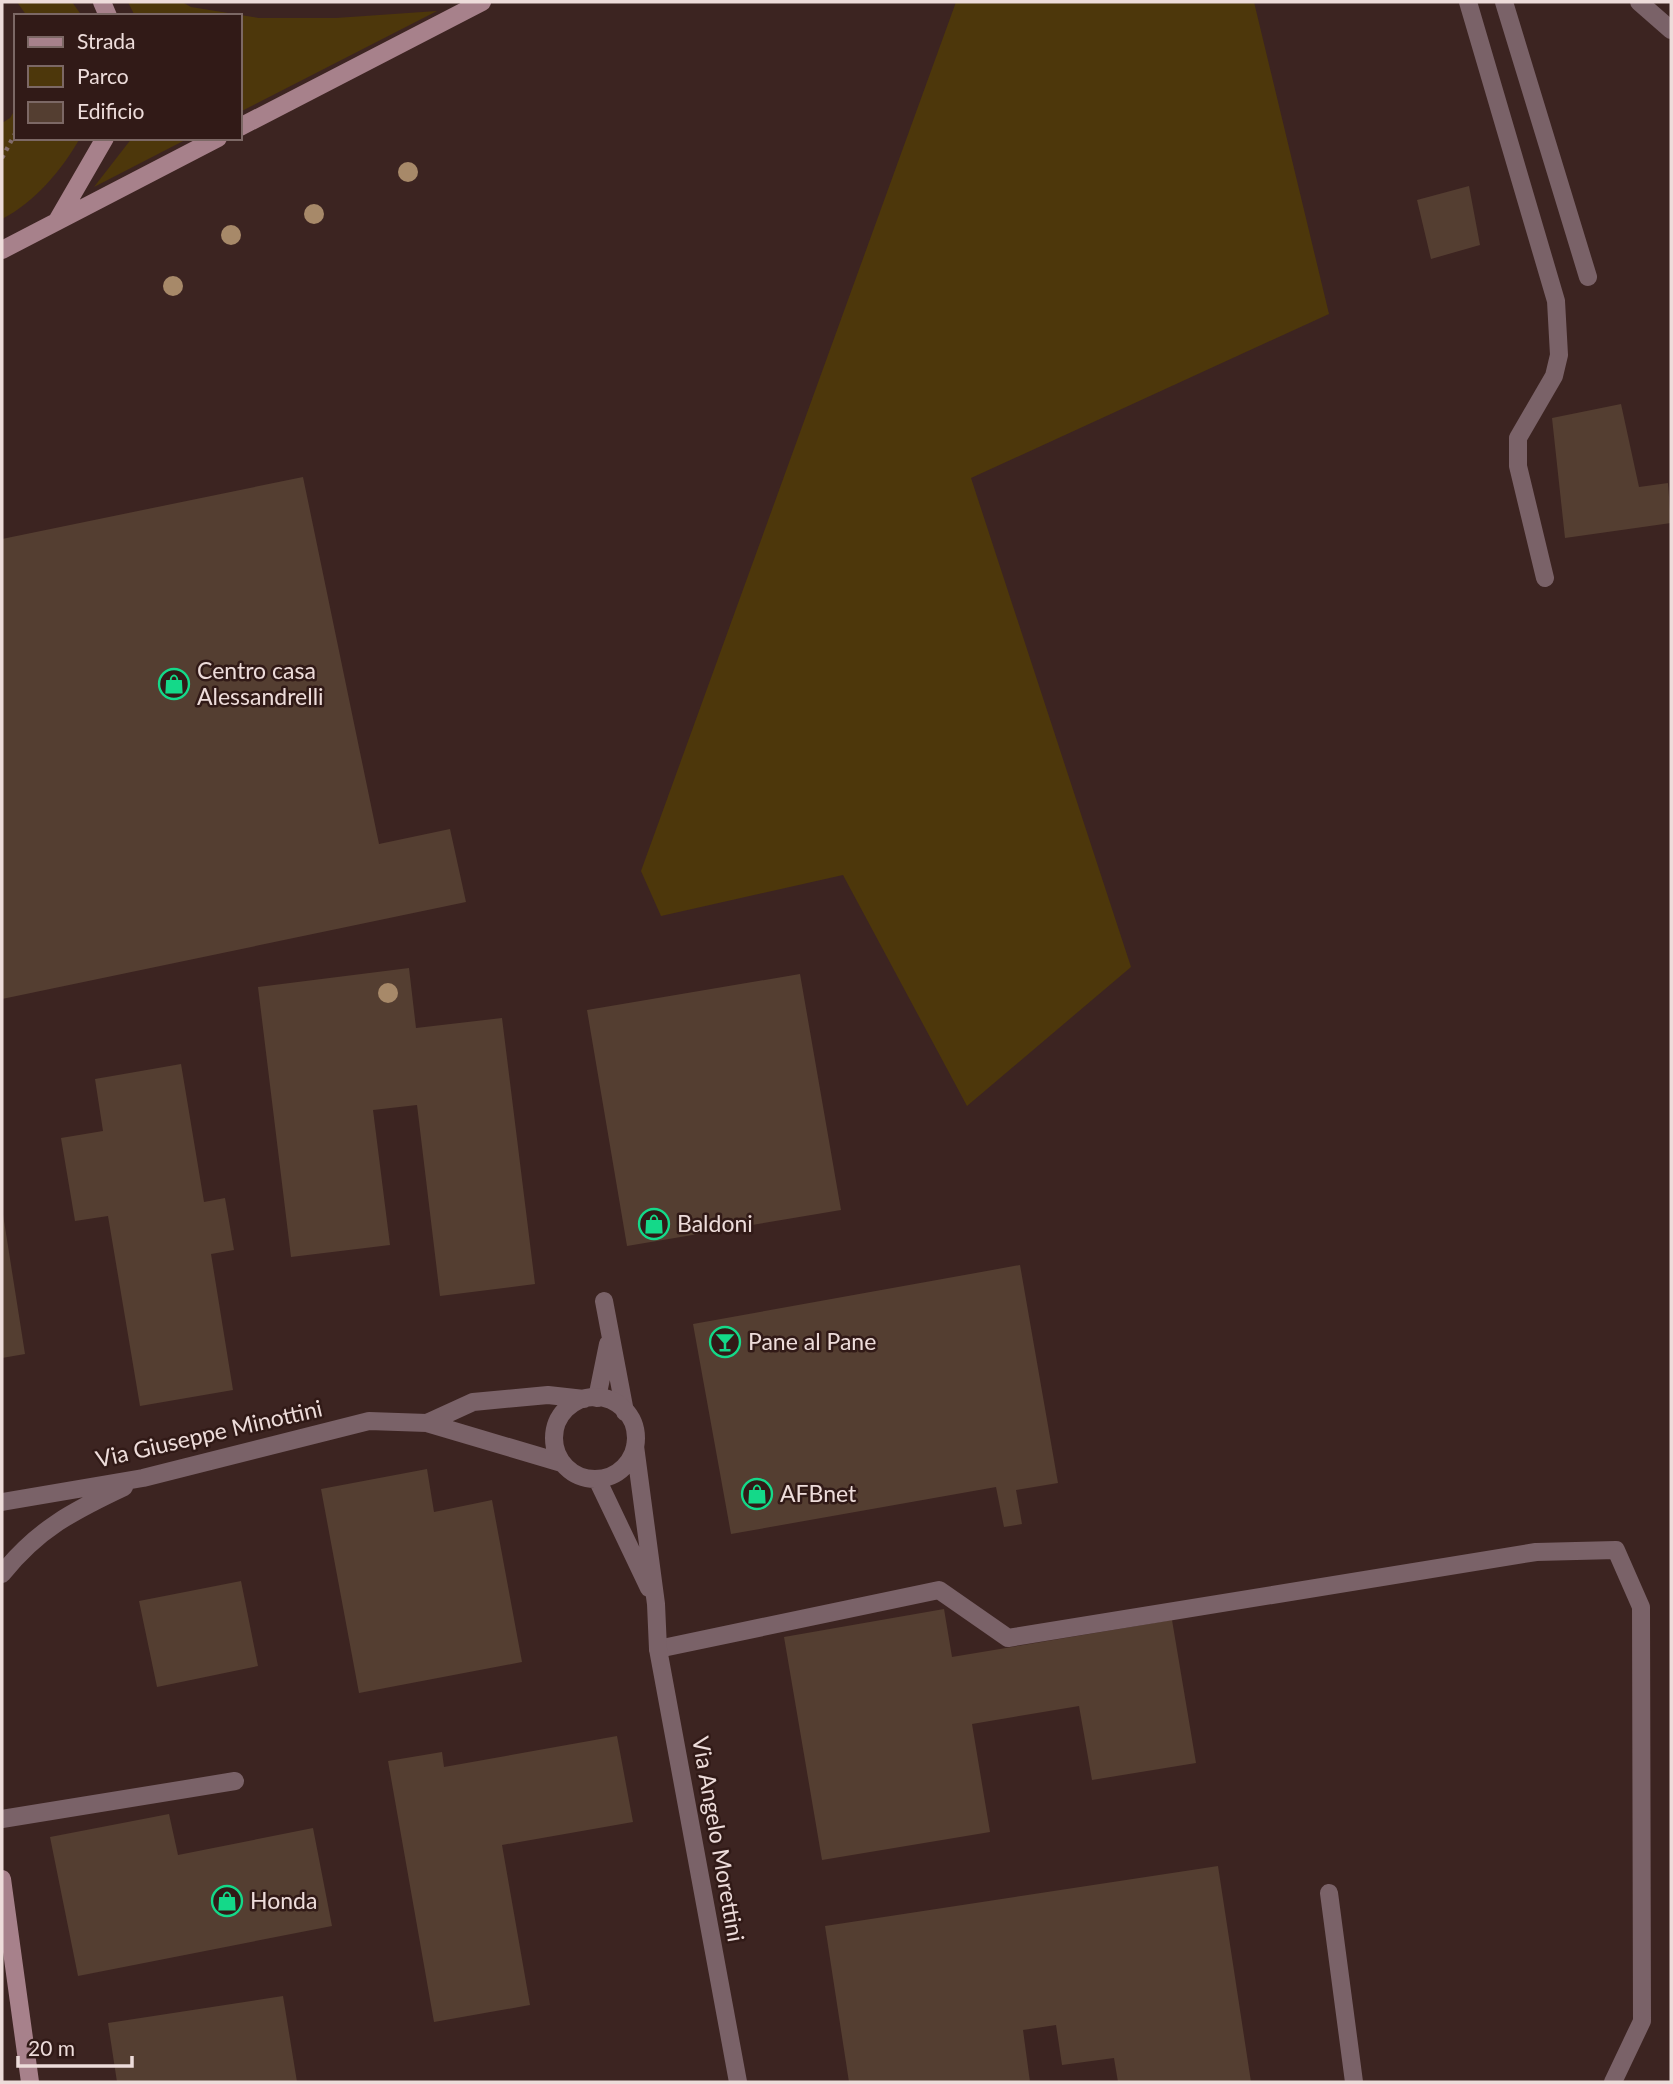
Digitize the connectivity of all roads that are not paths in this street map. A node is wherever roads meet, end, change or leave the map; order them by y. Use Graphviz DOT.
graph roads {
  1 [pos="482,2"];
  2 [pos="1468,2"];
  3 [pos="1504,2"];
  4 [pos="1639,2"];
  5 [pos="1671,30"];
  6 [pos="242,126"];
  7 [pos="103,140"];
  8 [pos="214,140"];
  9 [pos="57,221"];
  10 [pos="2,250"];
  11 [pos="1588,277"];
  12 [pos="1545,578"];
  13 [pos="604,1301"];
  14 [pos="609,1337"];
  15 [pos="591,1399"];
  16 [pos="625,1412"];
  17 [pos="427,1423"];
  18 [pos="635,1446"];
  19 [pos="562,1463"];
  20 [pos="143,1478"];
  21 [pos="597,1479"];
  22 [pos="2,1502"];
  23 [pos="2,1574"];
  24 [pos="656,1604"];
  25 [pos="659,1649"];
  26 [pos="235,1781"];
  27 [pos="2,1819"];
  28 [pos="2,1880"];
  29 [pos="1329,1893"];
  30 [pos="30,2082"];
  31 [pos="738,2082"];
  32 [pos="1354,2082"];
  33 [pos="1613,2082"];
  1 -- 6 [label="main road"];
  2 -- 12 [label="street"];
  3 -- 11 [label="street"];
  4 -- 5 [label="street"];
  7 -- 9 [label="main road"];
  8 -- 9 [label="main road"];
  9 -- 10 [label="main road"];
  13 -- 14 [label="street"];
  14 -- 15 [label="street"];
  14 -- 16 [label="street"];
  15 -- 16 [label="street"];
  15 -- 17 [label="street, Via Giuseppe Minottini"];
  15 -- 19 [label="street"];
  16 -- 18 [label="street"];
  17 -- 19 [label="street, Via Giuseppe Minottini"];
  17 -- 20 [label="street, Via Giuseppe Minottini"];
  18 -- 21 [label="street"];
  18 -- 24 [label="street, Via Angelo Morettini"];
  19 -- 21 [label="street"];
  20 -- 22 [label="street, Via Giuseppe Minottini"];
  20 -- 23 [label="street"];
  21 -- 24 [label="street, Via Angelo Morettini"];
  24 -- 25 [label="street, Via Angelo Morettini"];
  25 -- 31 [label="street, Via Angelo Morettini"];
  25 -- 33 [label="street"];
  26 -- 27 [label="street"];
  28 -- 30 [label="main road"];
  29 -- 32 [label="street"];
}
